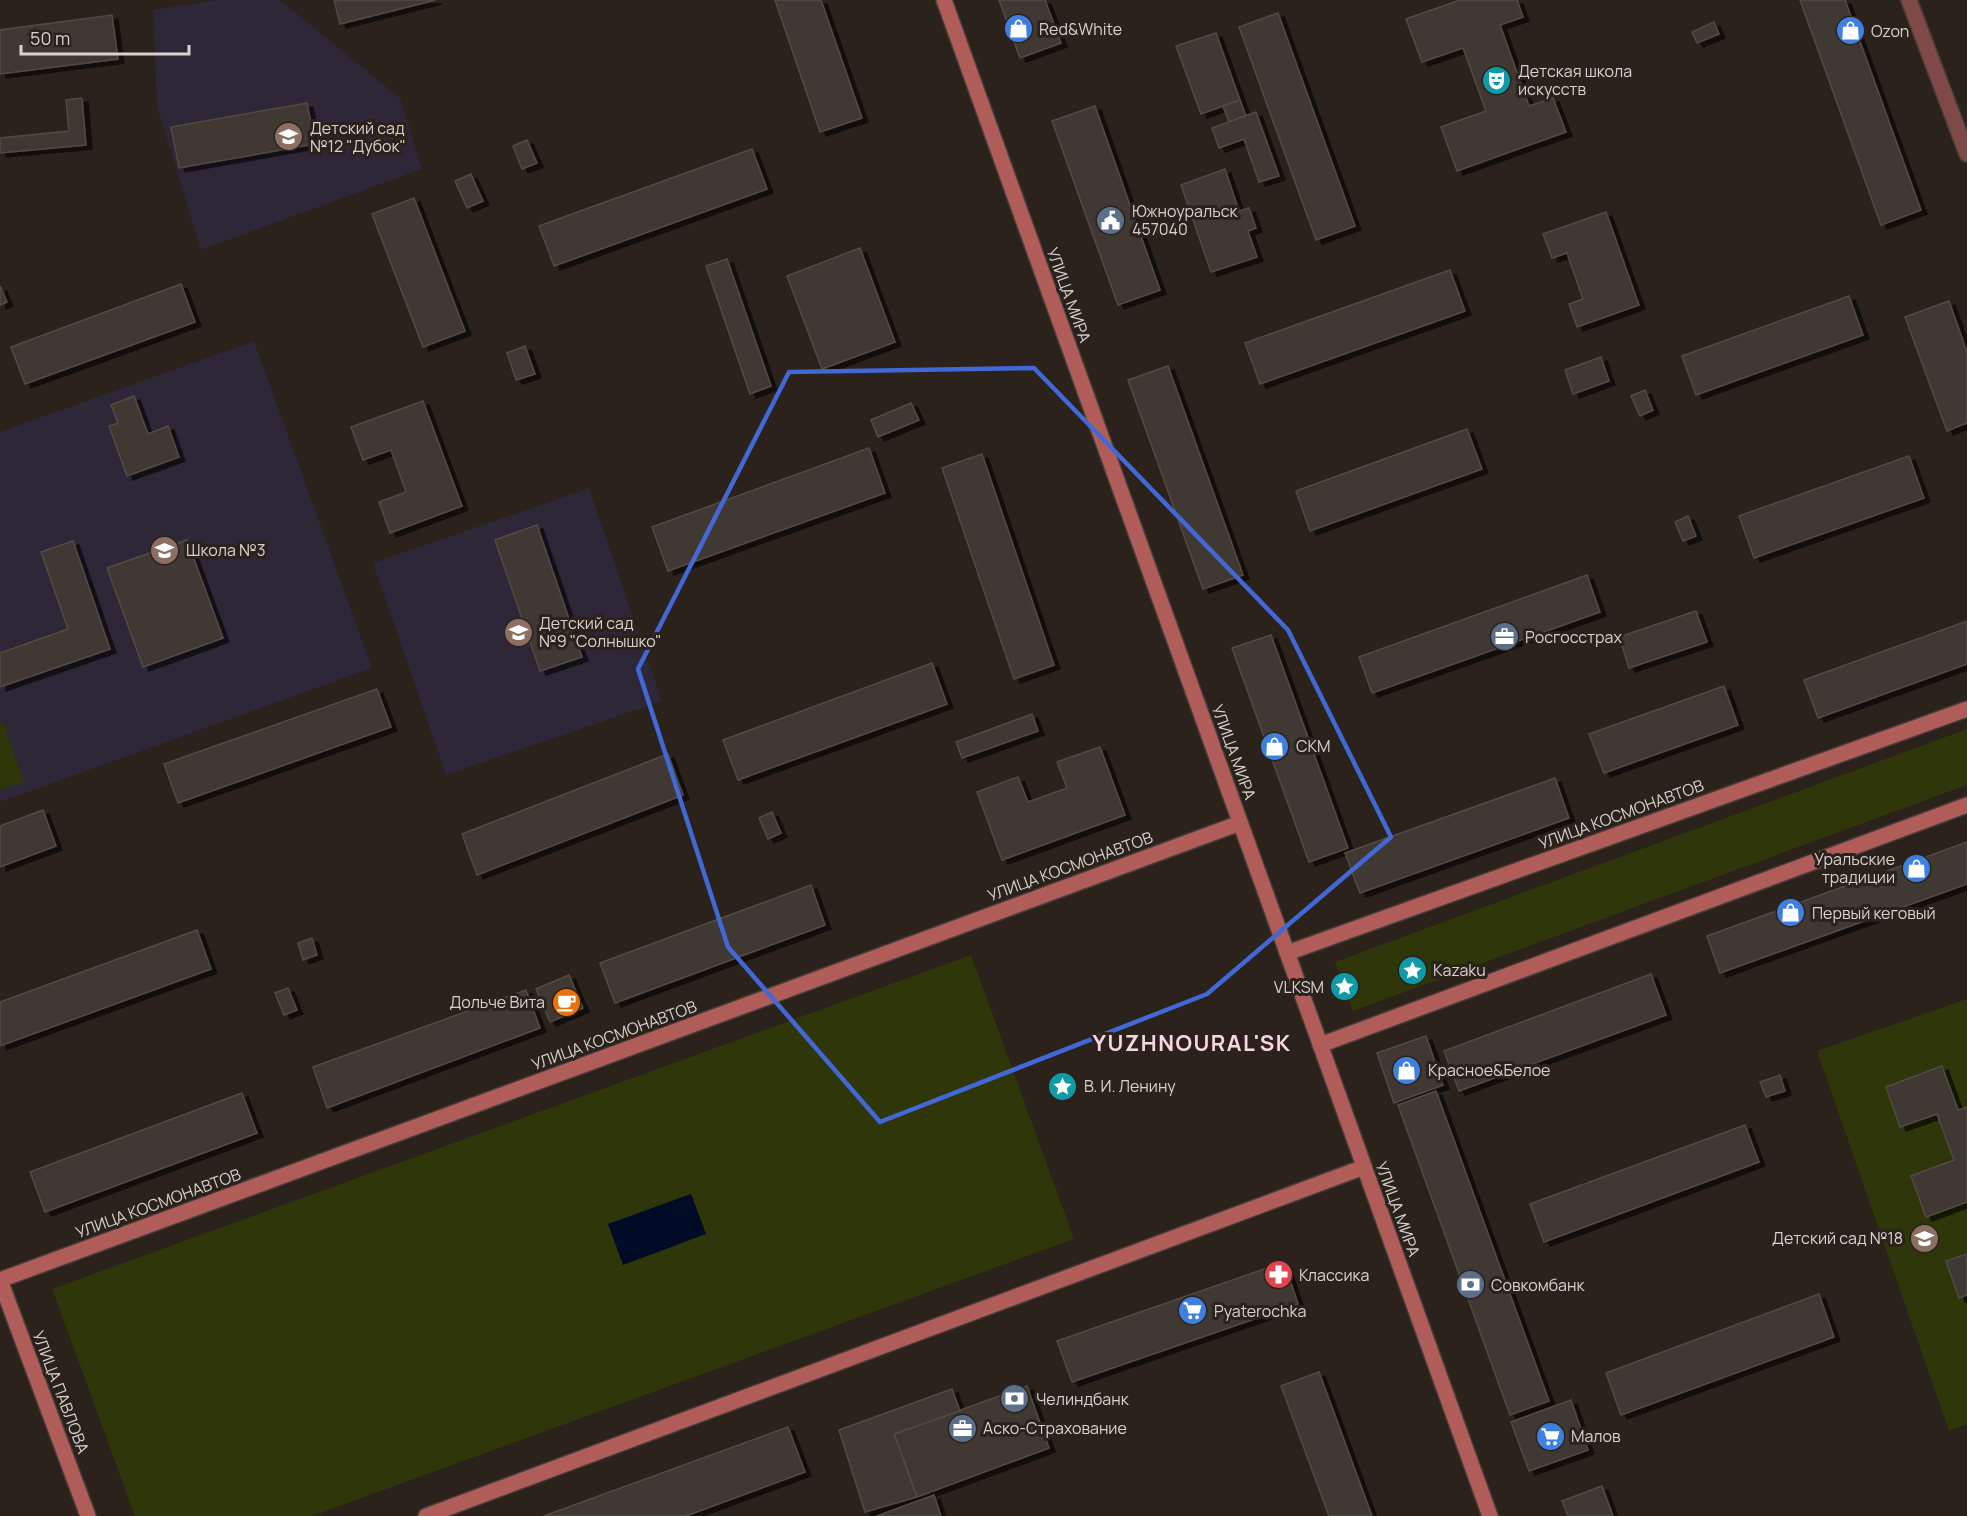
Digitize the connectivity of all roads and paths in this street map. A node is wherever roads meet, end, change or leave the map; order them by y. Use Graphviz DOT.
graph roads {
  1 [pos="944,0"];
  2 [pos="1909,0"];
  3 [pos="1967,154"];
  4 [pos="1967,709"];
  5 [pos="1967,806"];
  6 [pos="1240,823"];
  7 [pos="1287,953"];
  8 [pos="1320,1045"];
  9 [pos="1364,1167"];
  10 [pos="0,1280"];
  11 [pos="88,1516"];
  12 [pos="426,1516"];
  13 [pos="1490,1516"];
  1 -- 6 [label="street, УЛИЦА МИРА"];
  2 -- 3 [label="street"];
  4 -- 7 [label="street, УЛИЦА КОСМОНАВТОВ"];
  5 -- 8 [label="street"];
  6 -- 7 [label="street, УЛИЦА МИРА"];
  6 -- 10 [label="street, УЛИЦА КОСМОНАВТОВ"];
  7 -- 8 [label="street, УЛИЦА МИРА"];
  8 -- 9 [label="street, УЛИЦА МИРА"];
  9 -- 12 [label="street"];
  9 -- 13 [label="street, УЛИЦА МИРА"];
  10 -- 11 [label="street, УЛИЦА ПАВЛОВА"];
}
